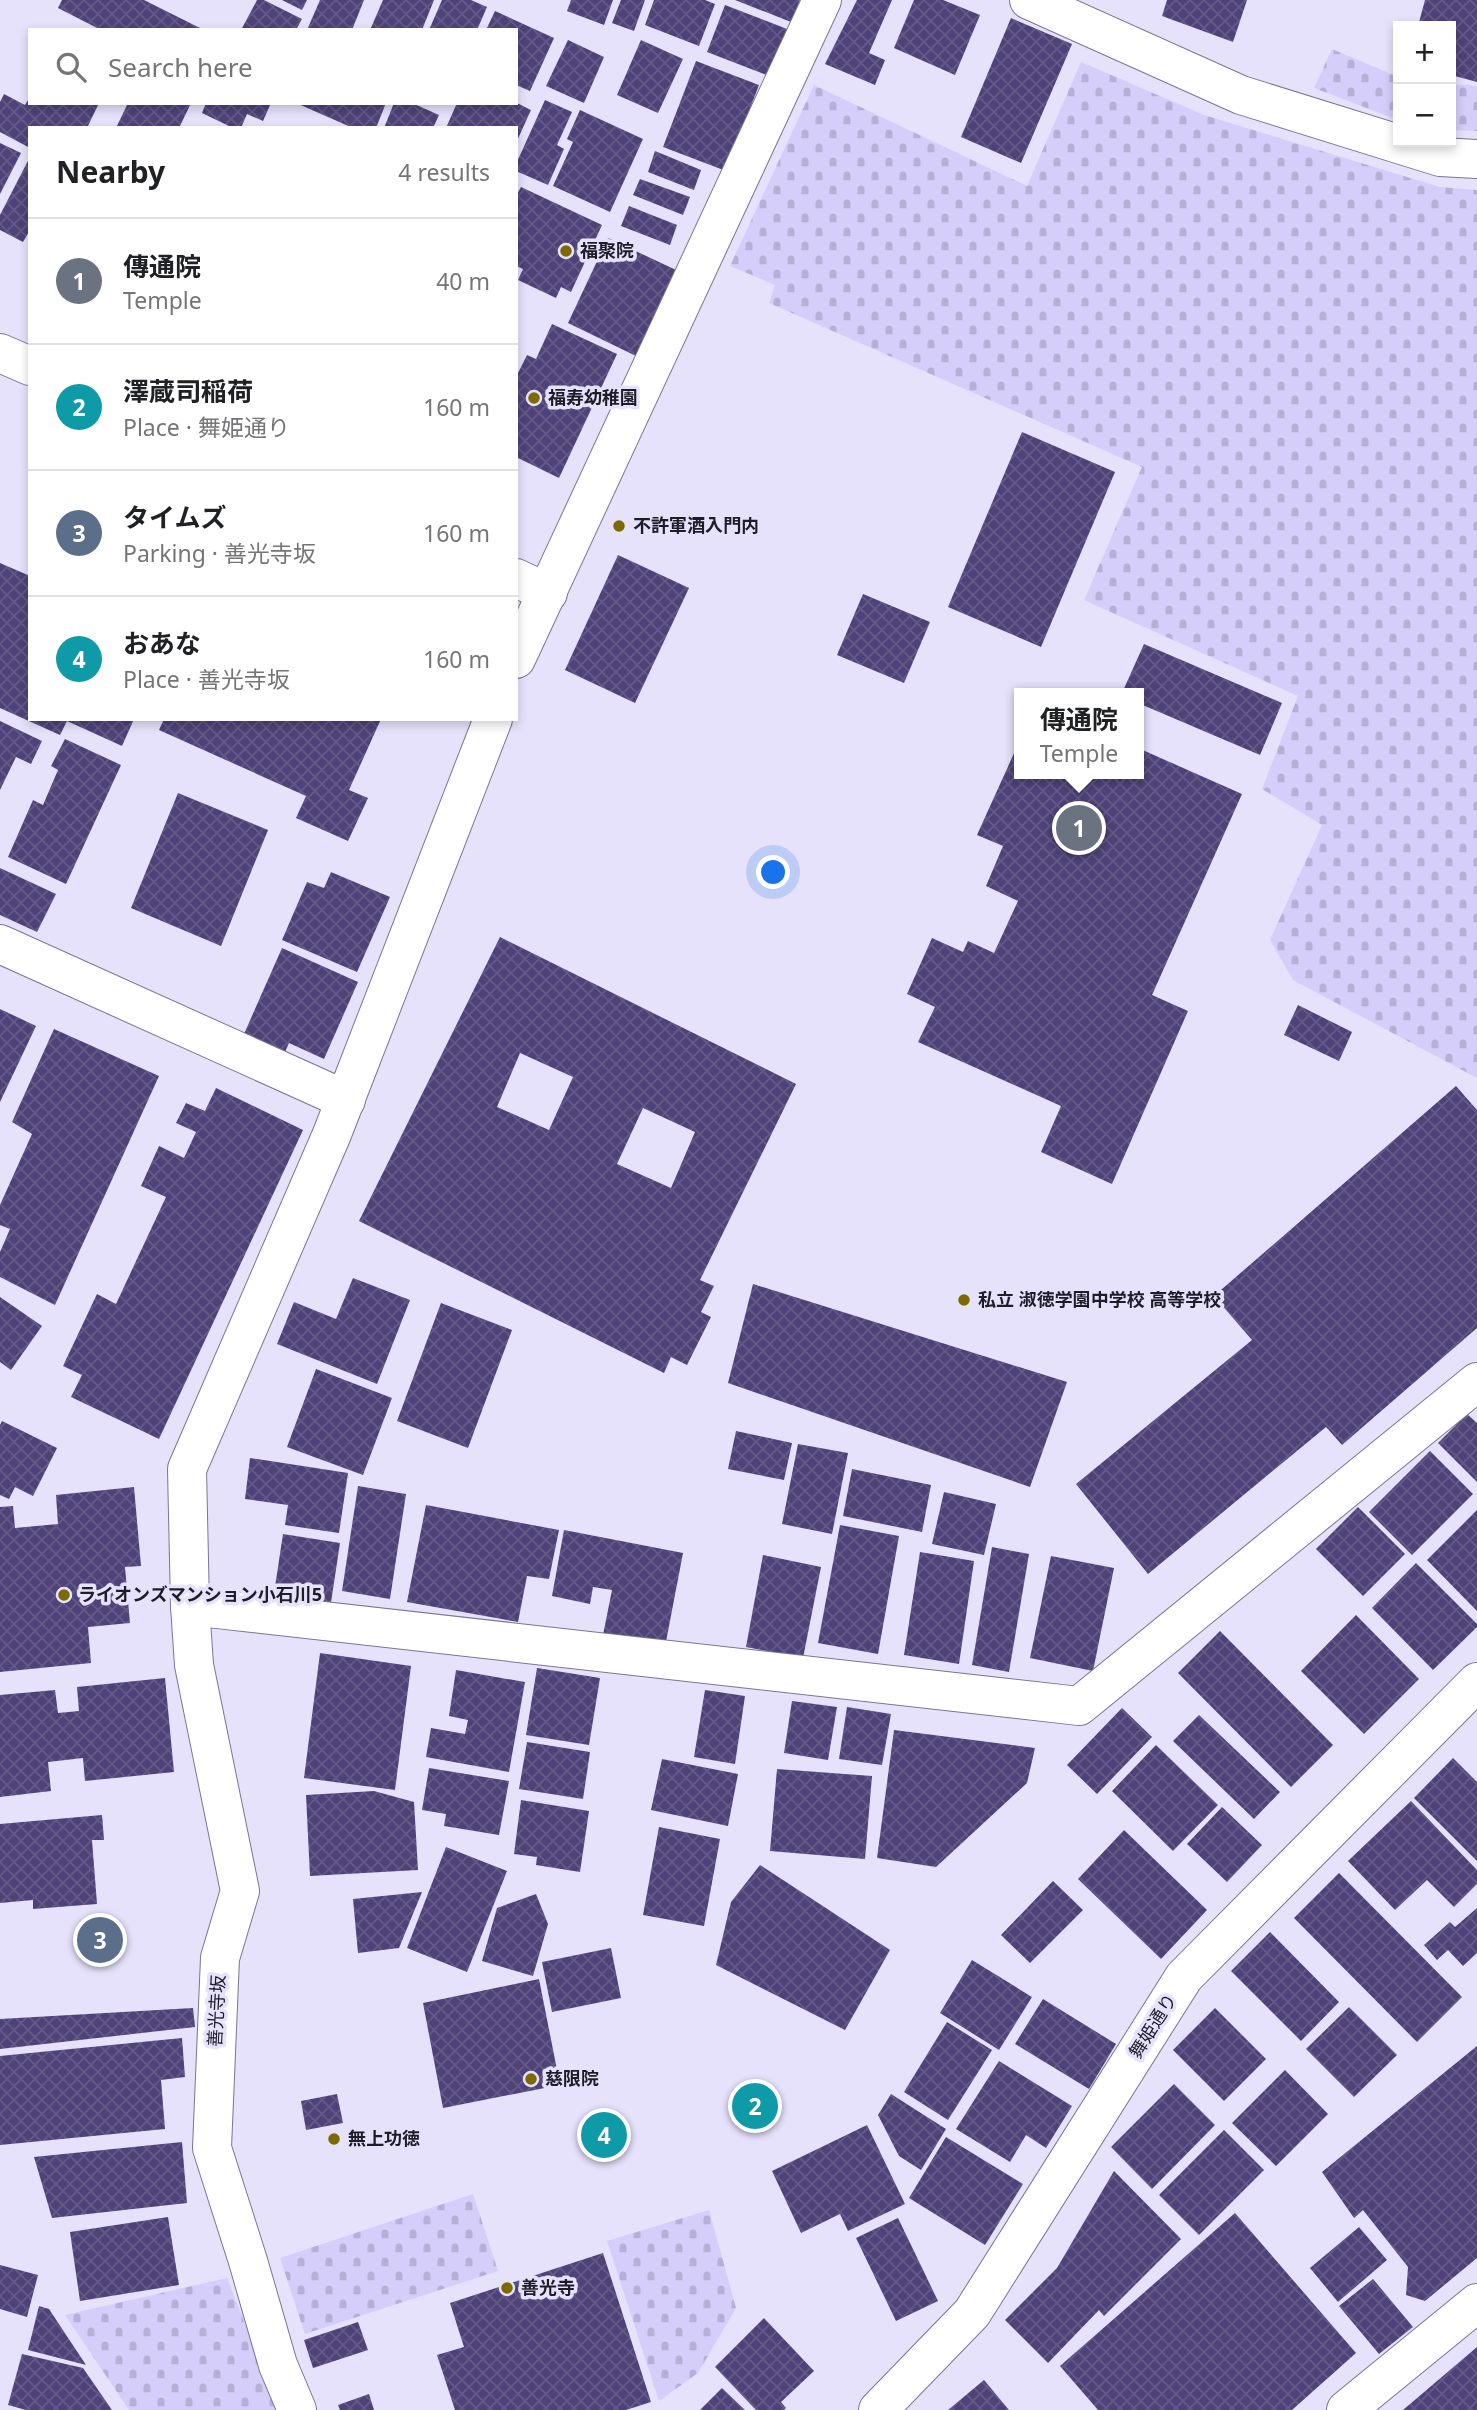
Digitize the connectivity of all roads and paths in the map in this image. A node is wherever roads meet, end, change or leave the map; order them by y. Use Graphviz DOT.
graph roads {
  1 [pos="822,0"];
  2 [pos="1030,0"];
  3 [pos="1477,159"];
  4 [pos="0,353"];
  5 [pos="28,365"];
  6 [pos="532,586"];
  7 [pos="518,650"];
  8 [pos="492,721"];
  9 [pos="0,944"];
  10 [pos="345,1100"];
  11 [pos="1477,1382"];
  12 [pos="190,1606"];
  13 [pos="1477,1682"];
  14 [pos="1477,2303"];
  15 [pos="297,2410"];
  16 [pos="878,2410"];
  17 [pos="1346,2410"];
  1 -- 6 [label="street"];
  2 -- 3 [label="street"];
  4 -- 5 [label="street"];
  6 -- 7 [label="street"];
  8 -- 10 [label="street, 善光寺坂"];
  9 -- 10 [label="street"];
  10 -- 12 [label="street, 善光寺坂"];
  11 -- 12 [label="street"];
  12 -- 15 [label="street, 善光寺坂"];
  13 -- 16 [label="street, 舞姫通り"];
  14 -- 17 [label="street"];
}
